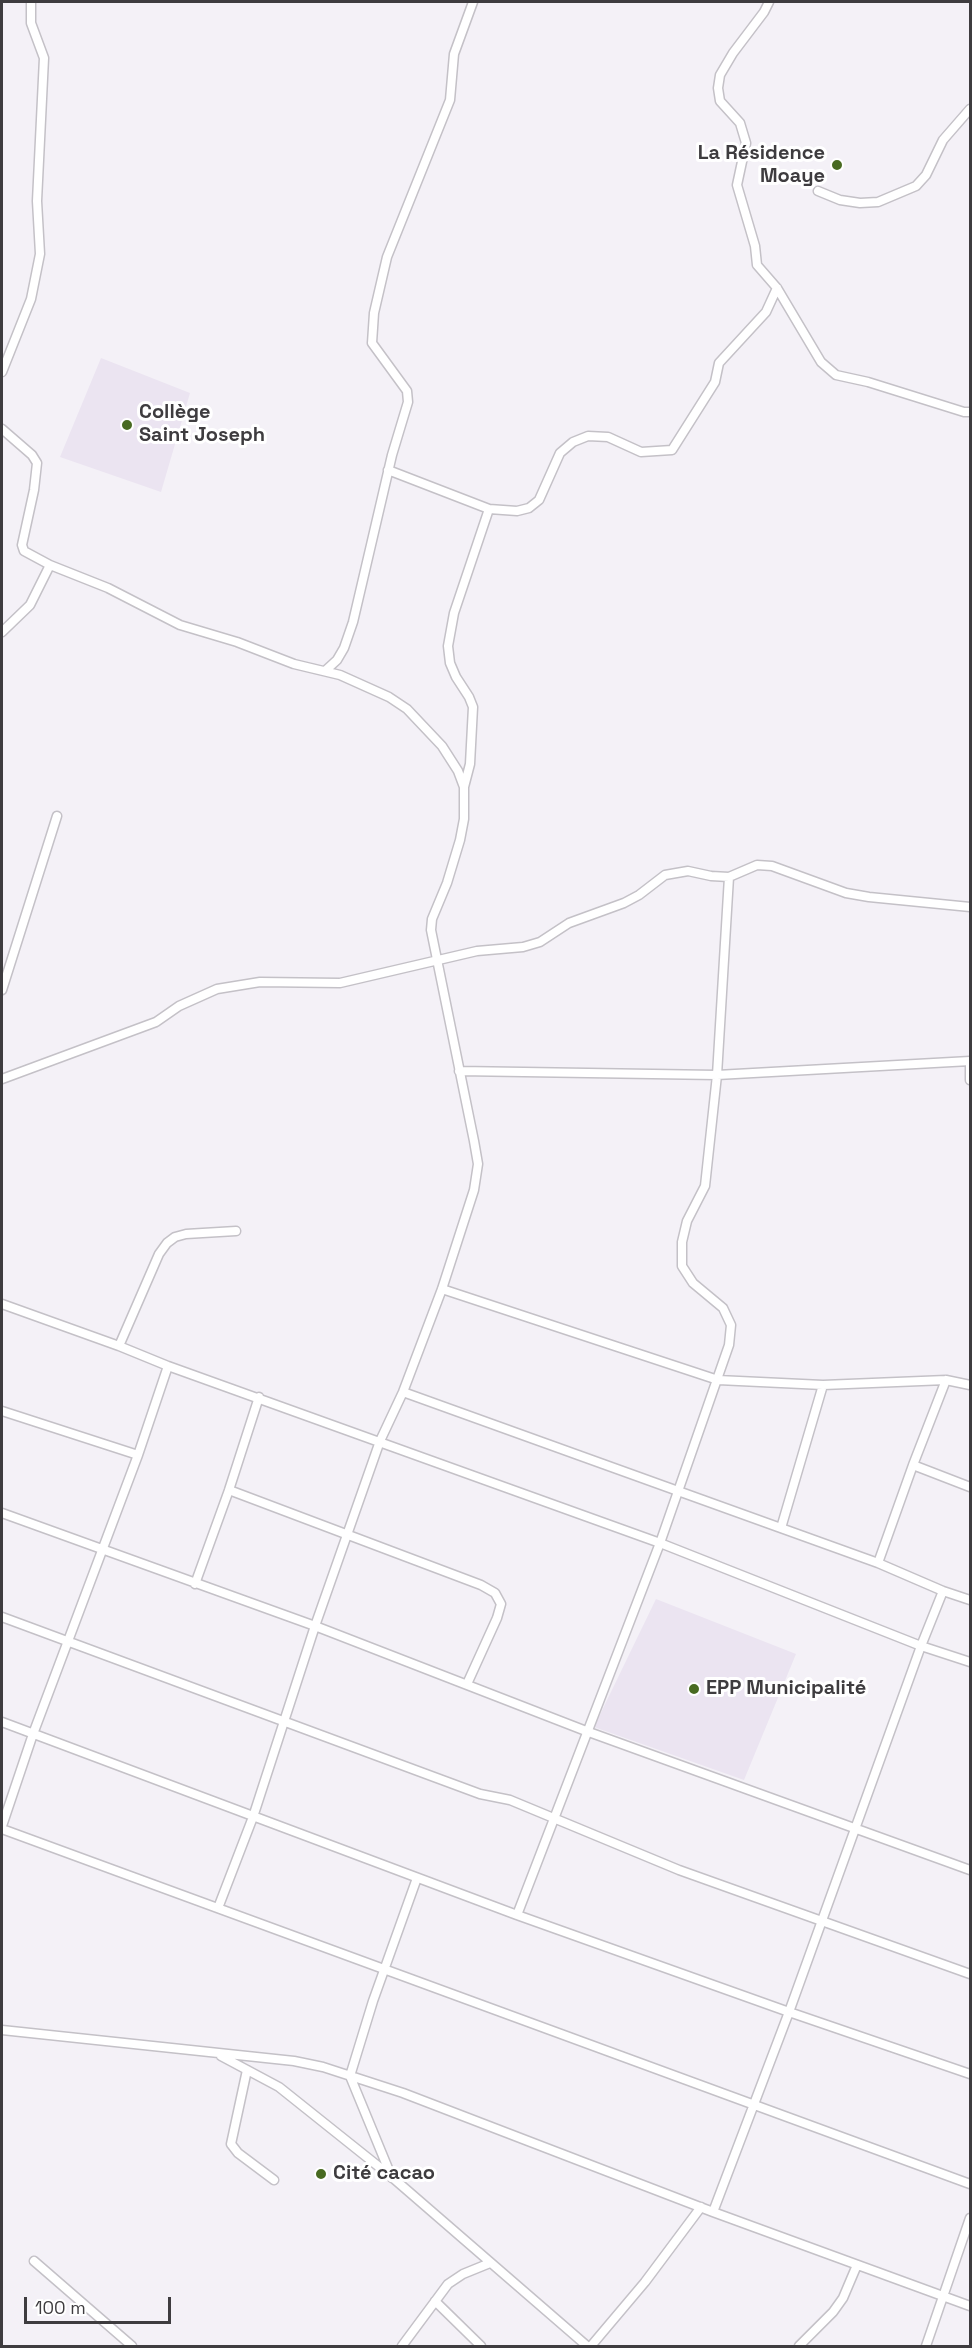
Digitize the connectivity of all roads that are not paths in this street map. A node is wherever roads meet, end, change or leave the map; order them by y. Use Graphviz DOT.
graph roads {
  1 [pos="31,2"];
  2 [pos="473,2"];
  3 [pos="769,2"];
  4 [pos="970,109"];
  5 [pos="818,191"];
  6 [pos="777,288"];
  7 [pos="2,372"];
  8 [pos="970,412"];
  9 [pos="2,429"];
  10 [pos="388,470"];
  11 [pos="489,509"];
  12 [pos="50,565"];
  13 [pos="2,632"];
  14 [pos="325,671"];
  15 [pos="464,787"];
  16 [pos="57,816"];
  17 [pos="729,877"];
  18 [pos="970,907"];
  19 [pos="436,960"];
  20 [pos="2,990"];
  21 [pos="970,1061"];
  22 [pos="459,1071"];
  23 [pos="717,1075"];
  24 [pos="2,1079"];
  25 [pos="970,1080"];
  26 [pos="236,1231"];
  27 [pos="442,1289"];
  28 [pos="2,1304"];
  29 [pos="119,1346"];
  30 [pos="168,1366"];
  31 [pos="718,1380"];
  32 [pos="946,1380"];
  33 [pos="822,1385"];
  34 [pos="970,1385"];
  35 [pos="403,1392"];
  36 [pos="258,1397"];
  37 [pos="2,1410"];
  38 [pos="380,1441"];
  39 [pos="138,1455"];
  40 [pos="913,1465"];
  41 [pos="970,1487"];
  42 [pos="229,1490"];
  43 [pos="679,1490"];
  44 [pos="2,1513"];
  45 [pos="781,1528"];
  46 [pos="348,1534"];
  47 [pos="660,1543"];
  48 [pos="104,1550"];
  49 [pos="878,1563"];
  50 [pos="195,1584"];
  51 [pos="944,1591"];
  52 [pos="970,1600"];
  53 [pos="2,1617"];
  54 [pos="315,1626"];
  55 [pos="67,1640"];
  56 [pos="921,1646"];
  57 [pos="970,1662"];
  58 [pos="467,1683"];
  59 [pos="2,1722"];
  60 [pos="283,1722"];
  61 [pos="586,1731"];
  62 [pos="33,1734"];
  63 [pos="253,1817"];
  64 [pos="555,1819"];
  65 [pos="2,1828"];
  66 [pos="855,1828"];
  67 [pos="970,1870"];
  68 [pos="417,1878"];
  69 [pos="218,1908"];
  70 [pos="517,1915"];
  71 [pos="821,1922"];
  72 [pos="385,1968"];
  73 [pos="970,1974"];
  74 [pos="789,2012"];
  75 [pos="2,2030"];
  76 [pos="216,2053"];
  77 [pos="247,2070"];
  78 [pos="970,2074"];
  79 [pos="350,2076"];
  80 [pos="753,2106"];
  81 [pos="393,2178"];
  82 [pos="274,2180"];
  83 [pos="970,2184"];
  84 [pos="701,2207"];
  85 [pos="713,2212"];
  86 [pos="970,2218"];
  87 [pos="34,2261"];
  88 [pos="490,2263"];
  89 [pos="857,2265"];
  90 [pos="943,2295"];
  91 [pos="435,2301"];
  92 [pos="970,2306"];
  93 [pos="132,2346"];
  94 [pos="402,2346"];
  95 [pos="481,2346"];
  96 [pos="589,2346"];
  97 [pos="799,2346"];
  98 [pos="926,2346"];
  1 -- 7 [label="street"];
  2 -- 10 [label="street"];
  3 -- 6 [label="street"];
  4 -- 5 [label="street"];
  6 -- 8 [label="street"];
  6 -- 11 [label="street"];
  9 -- 12 [label="street"];
  10 -- 11 [label="street"];
  10 -- 14 [label="street"];
  11 -- 15 [label="street"];
  12 -- 13 [label="street"];
  12 -- 14 [label="street"];
  14 -- 15 [label="street"];
  15 -- 19 [label="street"];
  16 -- 20 [label="street"];
  17 -- 18 [label="street"];
  17 -- 19 [label="street"];
  17 -- 23 [label="street"];
  19 -- 22 [label="street"];
  19 -- 24 [label="street"];
  21 -- 23 [label="street"];
  21 -- 25 [label="street"];
  22 -- 23 [label="street"];
  22 -- 27 [label="street"];
  23 -- 31 [label="street"];
  26 -- 29 [label="street"];
  27 -- 31 [label="street"];
  27 -- 35 [label="street"];
  28 -- 29 [label="street"];
  29 -- 30 [label="street"];
  30 -- 36 [label="street"];
  30 -- 39 [label="street"];
  31 -- 33 [label="street"];
  31 -- 43 [label="street"];
  32 -- 33 [label="street"];
  32 -- 34 [label="street"];
  32 -- 40 [label="street"];
  33 -- 45 [label="street"];
  35 -- 38 [label="street"];
  35 -- 43 [label="street"];
  36 -- 38 [label="street"];
  36 -- 42 [label="street"];
  37 -- 39 [label="street"];
  38 -- 46 [label="street"];
  38 -- 47 [label="street"];
  39 -- 48 [label="street"];
  40 -- 41 [label="street"];
  40 -- 49 [label="street"];
  42 -- 46 [label="street"];
  42 -- 50 [label="street"];
  43 -- 45 [label="street"];
  43 -- 47 [label="street"];
  44 -- 48 [label="street"];
  45 -- 49 [label="street"];
  46 -- 54 [label="street"];
  46 -- 58 [label="street"];
  47 -- 56 [label="street"];
  47 -- 61 [label="street"];
  48 -- 50 [label="street"];
  48 -- 55 [label="street"];
  49 -- 51 [label="street"];
  50 -- 54 [label="street"];
  51 -- 52 [label="street"];
  51 -- 56 [label="street"];
  53 -- 55 [label="street"];
  54 -- 58 [label="street"];
  54 -- 60 [label="street"];
  55 -- 60 [label="street"];
  55 -- 62 [label="street"];
  56 -- 57 [label="street"];
  56 -- 66 [label="street"];
  58 -- 61 [label="street"];
  59 -- 62 [label="street"];
  60 -- 63 [label="street"];
  60 -- 64 [label="street"];
  61 -- 64 [label="street"];
  61 -- 66 [label="street"];
  62 -- 63 [label="street"];
  62 -- 65 [label="street"];
  63 -- 68 [label="street"];
  63 -- 69 [label="street"];
  64 -- 70 [label="street"];
  64 -- 71 [label="street"];
  65 -- 69 [label="street"];
  66 -- 67 [label="street"];
  66 -- 71 [label="street"];
  68 -- 70 [label="street"];
  68 -- 72 [label="street"];
  69 -- 72 [label="street"];
  70 -- 74 [label="street"];
  71 -- 73 [label="street"];
  71 -- 74 [label="street"];
  72 -- 79 [label="street"];
  72 -- 80 [label="street"];
  74 -- 78 [label="street"];
  74 -- 80 [label="street"];
  75 -- 76 [label="street"];
  76 -- 77 [label="street"];
  76 -- 79 [label="street"];
  77 -- 81 [label="street"];
  77 -- 82 [label="street"];
  79 -- 81 [label="street"];
  79 -- 84 [label="street"];
  80 -- 83 [label="street"];
  80 -- 85 [label="street"];
  81 -- 88 [label="street"];
  84 -- 85 [label="street"];
  84 -- 96 [label="street"];
  85 -- 89 [label="street"];
  86 -- 90 [label="street"];
  87 -- 93 [label="street"];
  88 -- 91 [label="street"];
  88 -- 96 [label="street"];
  89 -- 90 [label="street"];
  89 -- 97 [label="street"];
  90 -- 92 [label="street"];
  90 -- 98 [label="street"];
  91 -- 94 [label="street"];
  91 -- 95 [label="street"];
}
